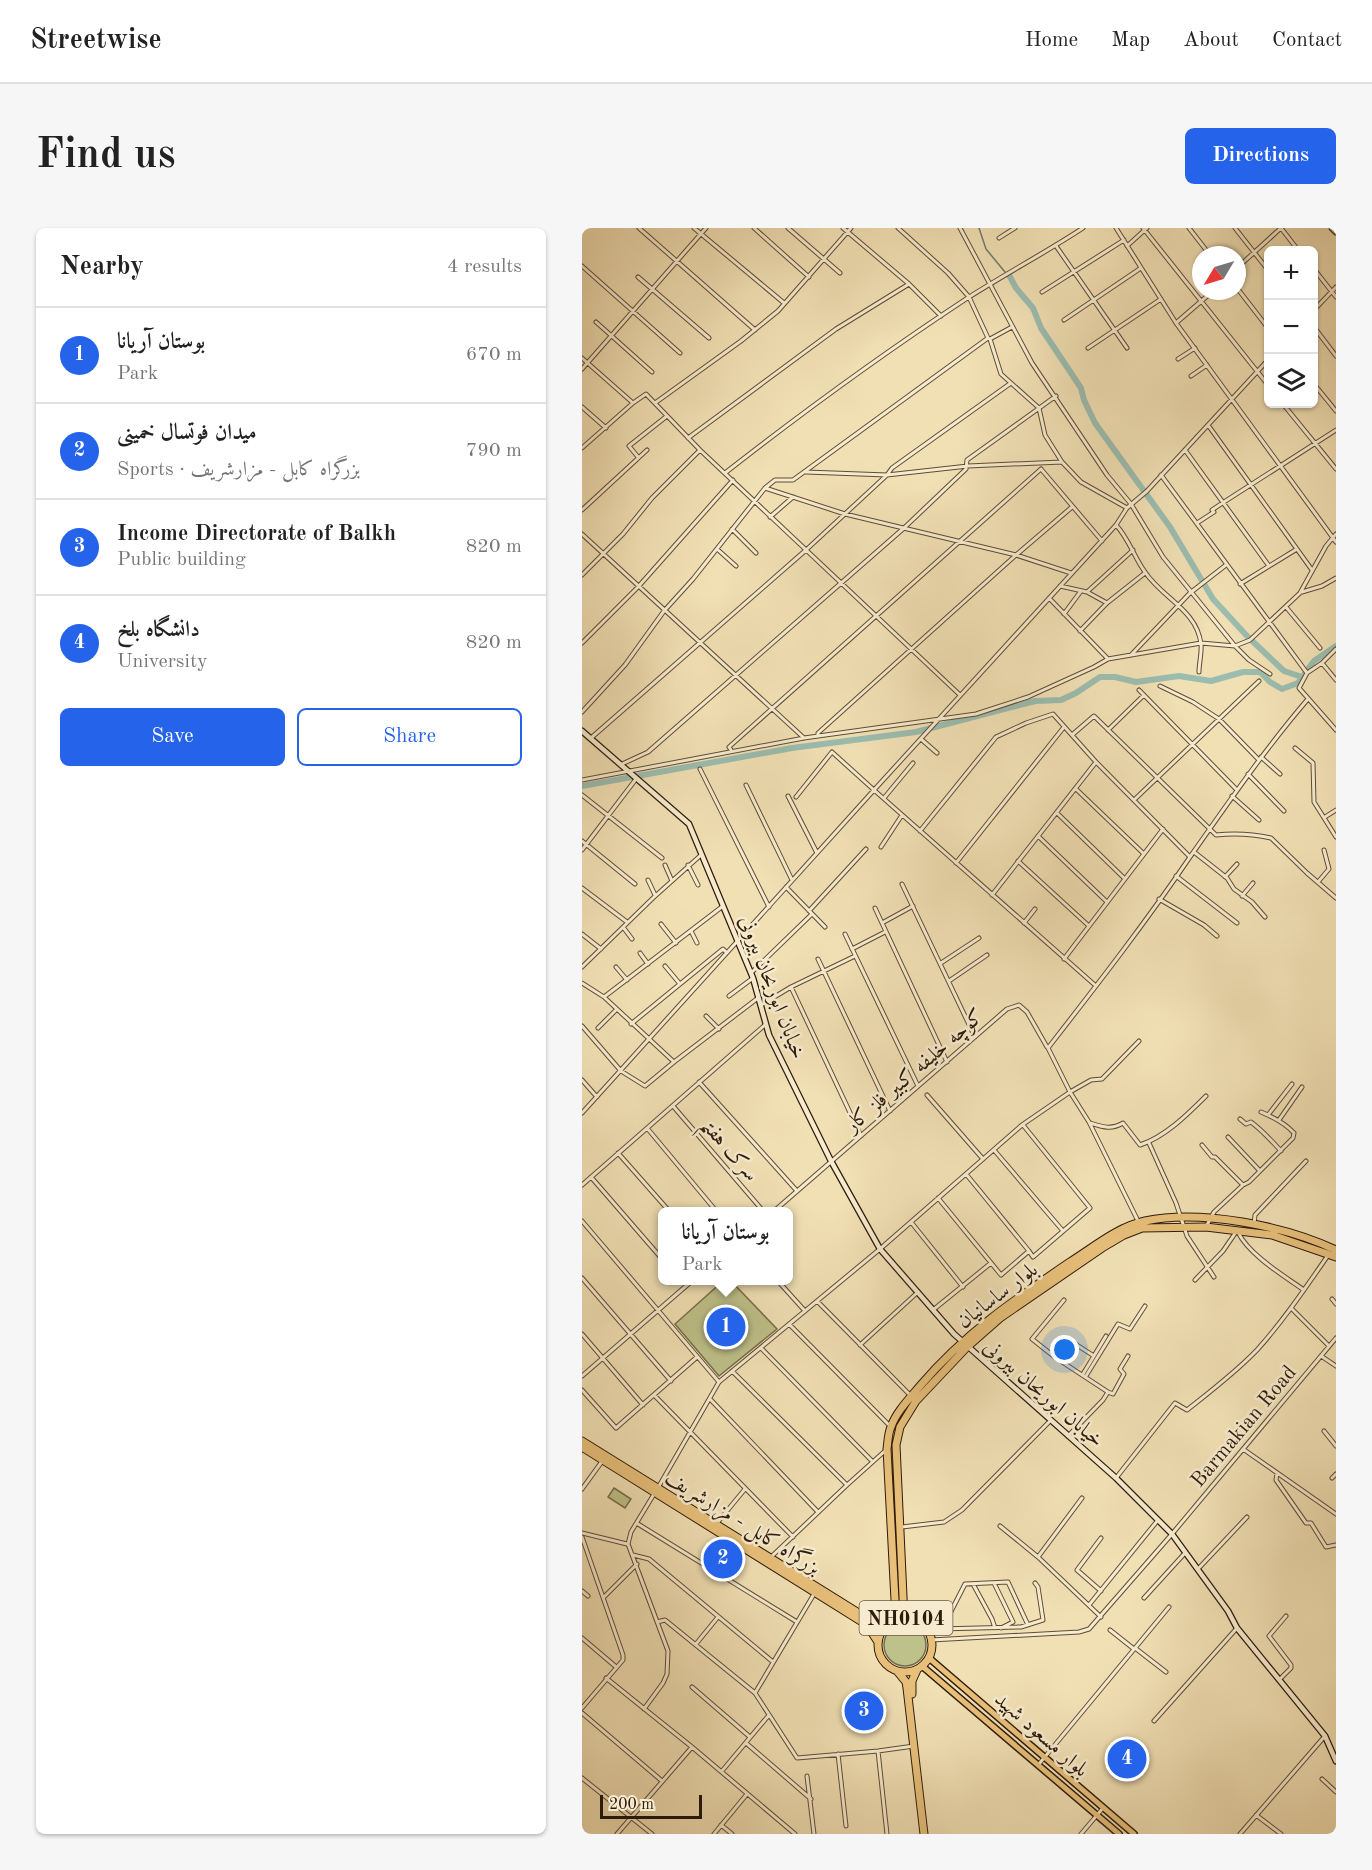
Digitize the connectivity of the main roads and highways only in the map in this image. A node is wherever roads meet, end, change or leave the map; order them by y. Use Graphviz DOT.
graph roads {
  1 [pos="1140,1225"];
  2 [pos="1334,1251"];
  3 [pos="964,1344"];
  4 [pos="582,1441"];
  5 [pos="582,1447"];
  6 [pos="604,1458"];
  7 [pos="656,1490"];
  8 [pos="897,1620"];
  9 [pos="878,1641"];
  10 [pos="929,1658"];
  11 [pos="920,1668"];
  12 [pos="897,1671"];
  13 [pos="912,1714"];
  14 [pos="926,1834"];
  15 [pos="1119,1834"];
  16 [pos="1134,1834"];
  1 -- 2 [label="highway, بلوار ساسانیان"];
  1 -- 2 [label="highway, بلوار ساسانیان"];
  1 -- 3 [label="highway, بلوار ساسانیان"];
  3 -- 8 [label="highway, بلوار ساسانیان"];
  3 -- 8 [label="highway, بلوار ساسانیان"];
  4 -- 6 [label="highway, بزرگراه کابل - مزارشریف / NH0104"];
  5 -- 6 [label="highway, بزرگراه کابل - مزارشریف / NH0104"];
  6 -- 7 [label="highway, بزرگراه کابل - مزارشریف / NH0104"];
  7 -- 8 [label="highway, بزرگراه کابل - مزارشریف / NH0104"];
  7 -- 9 [label="highway, بزرگراه کابل - مزارشریف / NH0104"];
  8 -- 9 [label="highway, NH0104"];
  8 -- 10 [label="highway, NH0104"];
  9 -- 12 [label="highway, NH0104"];
  10 -- 11 [label="highway, NH0104"];
  10 -- 16 [label="main road, بلوار مسعود شهید"];
  11 -- 12 [label="highway"];
  11 -- 13 [label="highway, NH0104"];
  11 -- 15 [label="main road, بلوار مسعود شهید"];
  12 -- 13 [label="highway, NH0104"];
  13 -- 14 [label="highway, NH0104"];
  13 -- 14 [label="highway, NH0104"];
}
